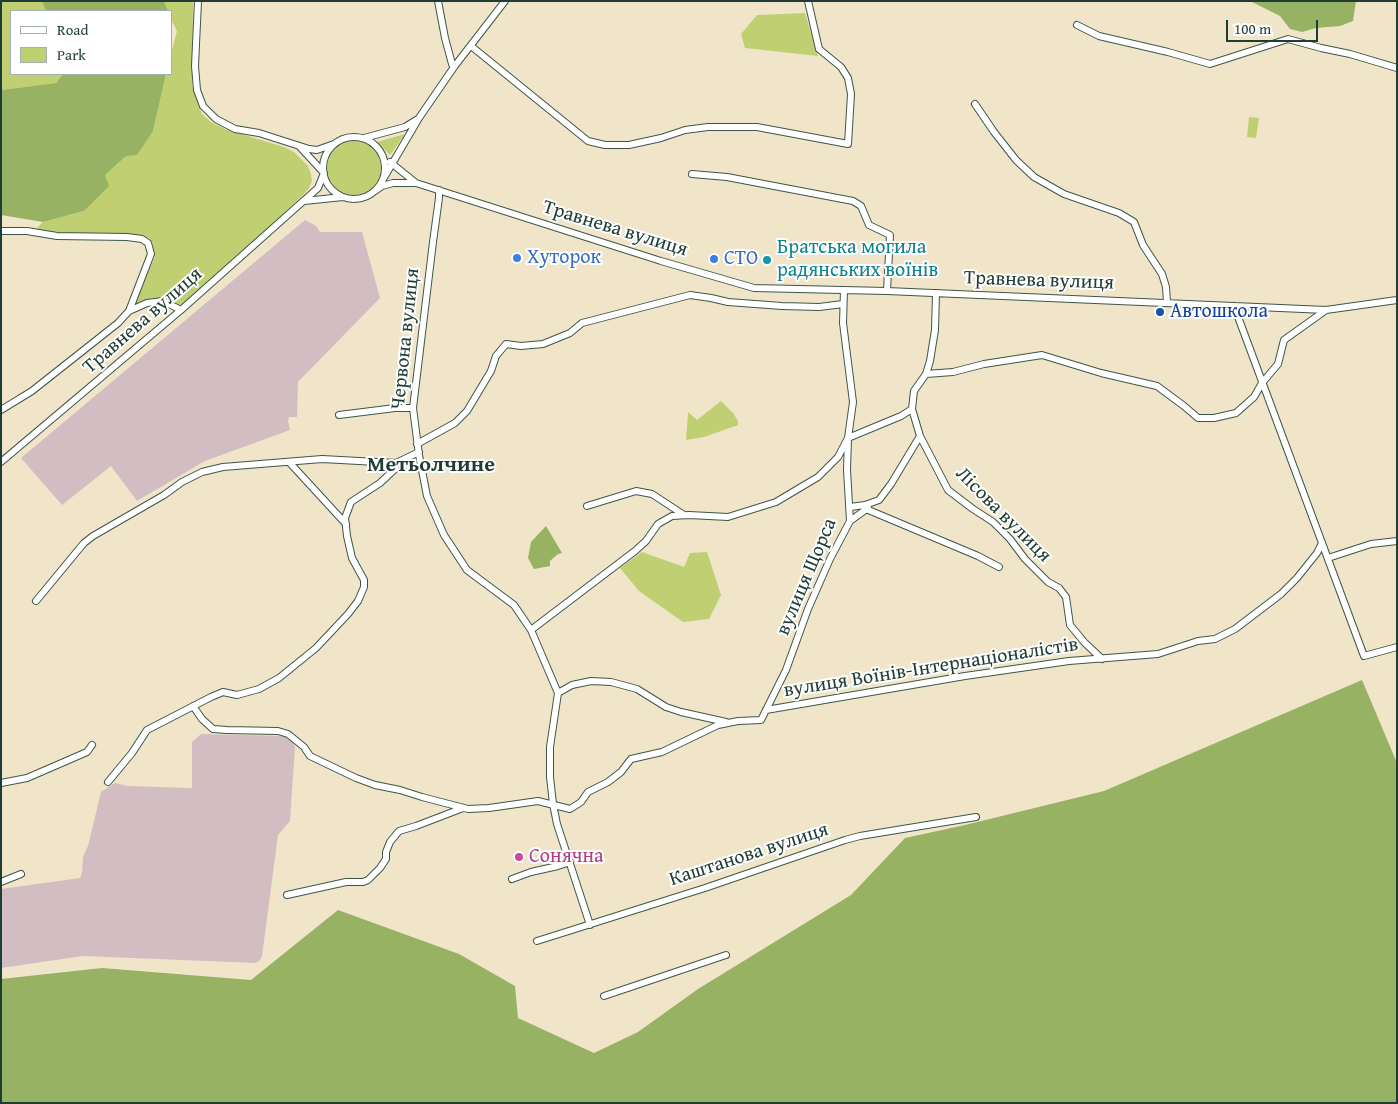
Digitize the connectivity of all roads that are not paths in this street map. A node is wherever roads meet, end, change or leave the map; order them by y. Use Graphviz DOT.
graph roads {
  1 [pos="198,1"];
  2 [pos="438,1"];
  3 [pos="505,1"];
  4 [pos="808,1"];
  5 [pos="1077,25"];
  6 [pos="470,46"];
  7 [pos="454,67"];
  8 [pos="1397,68"];
  9 [pos="975,104"];
  10 [pos="419,118"];
  11 [pos="364,138"];
  12 [pos="334,144"];
  13 [pos="300,147"];
  14 [pos="382,155"];
  15 [pos="392,164"];
  16 [pos="324,173"];
  17 [pos="692,174"];
  18 [pos="382,181"];
  19 [pos="416,183"];
  20 [pos="439,190"];
  21 [pos="375,191"];
  22 [pos="344,197"];
  23 [pos="304,202"];
  24 [pos="1,230"];
  25 [pos="844,290"];
  26 [pos="887,291"];
  27 [pos="936,293"];
  28 [pos="1397,300"];
  29 [pos="1167,302"];
  30 [pos="843,304"];
  31 [pos="1234,306"];
  32 [pos="181,310"];
  33 [pos="1326,310"];
  34 [pos="130,311"];
  35 [pos="926,374"];
  36 [pos="1262,383"];
  37 [pos="413,408"];
  38 [pos="912,409"];
  39 [pos="1,410"];
  40 [pos="339,416"];
  41 [pos="920,436"];
  42 [pos="848,438"];
  43 [pos="417,444"];
  44 [pos="419,452"];
  45 [pos="1,462"];
  46 [pos="289,462"];
  47 [pos="396,463"];
  48 [pos="879,500"];
  49 [pos="587,506"];
  50 [pos="850,507"];
  51 [pos="866,509"];
  52 [pos="684,515"];
  53 [pos="850,521"];
  54 [pos="346,524"];
  55 [pos="1397,541"];
  56 [pos="1322,543"];
  57 [pos="1328,558"];
  58 [pos="999,567"];
  59 [pos="36,601"];
  60 [pos="531,630"];
  61 [pos="1397,646"];
  62 [pos="1102,659"];
  63 [pos="558,693"];
  64 [pos="193,706"];
  65 [pos="766,710"];
  66 [pos="730,723"];
  67 [pos="92,745"];
  68 [pos="108,782"];
  69 [pos="1,783"];
  70 [pos="553,804"];
  71 [pos="463,808"];
  72 [pos="976,817"];
  73 [pos="570,862"];
  74 [pos="21,874"];
  75 [pos="512,879"];
  76 [pos="1,882"];
  77 [pos="287,895"];
  78 [pos="590,925"];
  79 [pos="537,941"];
  80 [pos="726,955"];
  81 [pos="604,996"];
  1 -- 13 [label="street"];
  2 -- 7 [label="street"];
  3 -- 6 [label="street"];
  4 -- 6 [label="street"];
  5 -- 8 [label="street"];
  6 -- 7 [label="street"];
  7 -- 10 [label="street"];
  9 -- 29 [label="street"];
  10 -- 11 [label="street"];
  10 -- 15 [label="street"];
  11 -- 12 [label="street"];
  11 -- 14 [label="street"];
  12 -- 13 [label="street"];
  12 -- 16 [label="street"];
  13 -- 16 [label="street"];
  14 -- 15 [label="street"];
  14 -- 18 [label="street"];
  15 -- 18 [label="street"];
  15 -- 19 [label="street"];
  16 -- 22 [label="street"];
  16 -- 23 [label="street, Травнева вулиця"];
  17 -- 26 [label="street"];
  18 -- 21 [label="street"];
  19 -- 20 [label="street, Травнева вулиця"];
  19 -- 21 [label="street"];
  20 -- 25 [label="street, Травнева вулиця"];
  20 -- 37 [label="street, Червона вулиця"];
  21 -- 22 [label="street"];
  22 -- 23 [label="street"];
  23 -- 32 [label="street, Травнева вулиця"];
  24 -- 34 [label="street"];
  25 -- 26 [label="street, Травнева вулиця"];
  25 -- 30 [label="street, вулиця Щорса"];
  26 -- 27 [label="street, Травнева вулиця"];
  27 -- 29 [label="street, Травнева вулиця"];
  27 -- 35 [label="street"];
  28 -- 33 [label="street, Травнева вулиця"];
  29 -- 31 [label="street, Травнева вулиця"];
  30 -- 42 [label="street, вулиця Щорса"];
  30 -- 43 [label="street"];
  31 -- 33 [label="street, Травнева вулиця"];
  31 -- 36 [label="street"];
  32 -- 34 [label="street"];
  32 -- 45 [label="street, Травнева вулиця"];
  33 -- 36 [label="street"];
  34 -- 39 [label="street"];
  35 -- 36 [label="street"];
  35 -- 38 [label="street"];
  36 -- 56 [label="street"];
  37 -- 40 [label="street"];
  37 -- 43 [label="street, Червона вулиця"];
  38 -- 41 [label="street, Лісова вулиця"];
  38 -- 42 [label="street"];
  41 -- 48 [label="street"];
  41 -- 62 [label="street, Лісова вулиця"];
  42 -- 50 [label="street, вулиця Щорса"];
  42 -- 52 [label="street"];
  43 -- 44 [label="street, Червона вулиця"];
  44 -- 47 [label="street"];
  44 -- 60 [label="street, Червона вулиця"];
  46 -- 47 [label="street"];
  46 -- 54 [label="street"];
  46 -- 59 [label="street"];
  47 -- 54 [label="street"];
  48 -- 50 [label="street"];
  48 -- 51 [label="street"];
  49 -- 52 [label="street"];
  50 -- 53 [label="street, вулиця Щорса"];
  51 -- 53 [label="street"];
  51 -- 58 [label="street"];
  52 -- 60 [label="street"];
  53 -- 65 [label="street, вулиця Щорса"];
  54 -- 64 [label="street"];
  55 -- 57 [label="street"];
  56 -- 57 [label="street"];
  56 -- 62 [label="street, вулиця Воїнів-Інтернаціоналістів"];
  57 -- 61 [label="street"];
  60 -- 63 [label="street, Червона вулиця"];
  62 -- 65 [label="street, вулиця Воїнів-Інтернаціоналістів"];
  63 -- 66 [label="street"];
  63 -- 70 [label="street"];
  64 -- 68 [label="street"];
  64 -- 71 [label="street"];
  65 -- 66 [label="street"];
  66 -- 70 [label="street"];
  67 -- 69 [label="street"];
  70 -- 71 [label="street"];
  70 -- 73 [label="street"];
  71 -- 77 [label="street"];
  72 -- 78 [label="street, Каштанова вулиця"];
  73 -- 75 [label="street"];
  73 -- 78 [label="street"];
  74 -- 76 [label="street"];
  78 -- 79 [label="street, Каштанова вулиця"];
  80 -- 81 [label="street"];
}
